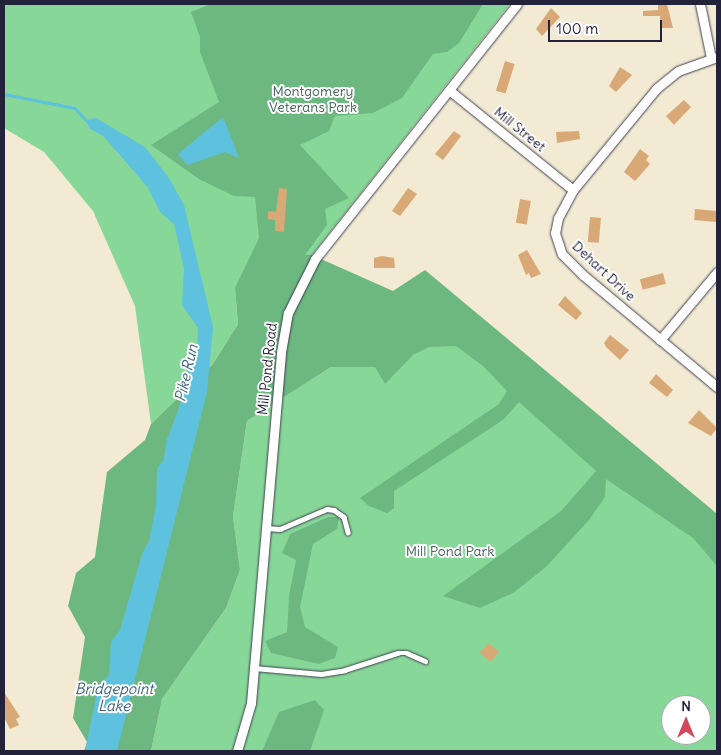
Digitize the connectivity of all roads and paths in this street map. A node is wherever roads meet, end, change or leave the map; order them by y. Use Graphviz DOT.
graph roads {
  1 [pos="517,4"];
  2 [pos="700,4"];
  3 [pos="714,58"];
  4 [pos="449,90"];
  5 [pos="573,190"];
  6 [pos="717,272"];
  7 [pos="660,340"];
  8 [pos="717,387"];
  9 [pos="266,528"];
  10 [pos="348,532"];
  11 [pos="425,661"];
  12 [pos="254,668"];
  13 [pos="237,751"];
  1 -- 4 [label="street, Mill Pond Road"];
  2 -- 3 [label="street"];
  3 -- 5 [label="street, Dehart Drive"];
  4 -- 5 [label="street, Mill Street"];
  4 -- 9 [label="street, Mill Pond Road"];
  5 -- 7 [label="street, Dehart Drive"];
  6 -- 7 [label="street"];
  7 -- 8 [label="street, Dehart Drive"];
  9 -- 10 [label="lane"];
  9 -- 12 [label="street, Mill Pond Road"];
  11 -- 12 [label="lane"];
  12 -- 13 [label="street, Mill Pond Road"];
}
